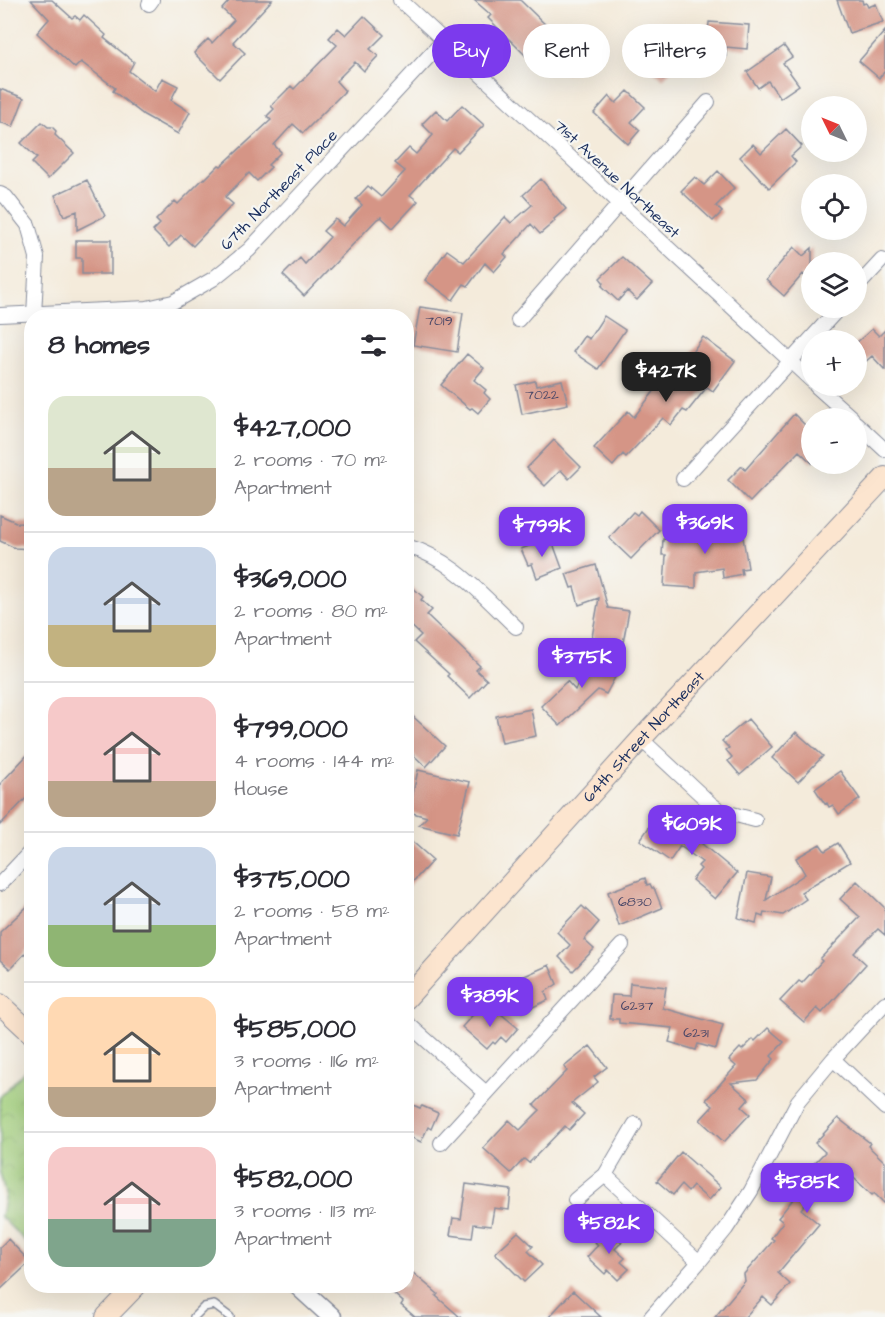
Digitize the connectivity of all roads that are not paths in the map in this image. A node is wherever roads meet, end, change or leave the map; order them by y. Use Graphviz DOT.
graph roads {
  1 [pos="400,0"];
  2 [pos="432,29"];
  3 [pos="432,53"];
  4 [pos="485,78"];
  5 [pos="708,102"];
  6 [pos="0,194"];
  7 [pos="620,204"];
  8 [pos="882,260"];
  9 [pos="867,276"];
  10 [pos="34,309"];
  11 [pos="131,309"];
  12 [pos="0,315"];
  13 [pos="24,315"];
  14 [pos="830,318"];
  15 [pos="518,320"];
  16 [pos="791,362"];
  17 [pos="801,371"];
  18 [pos="827,396"];
  19 [pos="841,408"];
  20 [pos="867,433"];
  21 [pos="885,450"];
  22 [pos="885,477"];
  23 [pos="683,479"];
  24 [pos="414,548"];
  25 [pos="516,627"];
  26 [pos="641,739"];
  27 [pos="755,820"];
  28 [pos="24,858"];
  29 [pos="0,884"];
  30 [pos="622,945"];
  31 [pos="414,990"];
  32 [pos="885,1003"];
  33 [pos="0,1004"];
  34 [pos="24,1026"];
  35 [pos="414,1029"];
  36 [pos="833,1059"];
  37 [pos="486,1094"];
  38 [pos="885,1108"];
  39 [pos="635,1124"];
  40 [pos="441,1143"];
  41 [pos="605,1175"];
  42 [pos="575,1200"];
  43 [pos="699,1262"];
  44 [pos="129,1293"];
  45 [pos="306,1293"];
  46 [pos="106,1317"];
  47 [pos="194,1317"];
  48 [pos="230,1317"];
  49 [pos="332,1317"];
  50 [pos="651,1317"];
  1 -- 2 [label="street, 71st Avenue Northeast"];
  3 -- 11 [label="street, 67th Northeast Place"];
  4 -- 7 [label="street, 71st Avenue Northeast"];
  5 -- 7 [label="street"];
  6 -- 10 [label="street"];
  7 -- 15 [label="street"];
  7 -- 16 [label="street, 71st Avenue Northeast"];
  8 -- 9 [label="street"];
  12 -- 13 [label="street, 67th Northeast Place"];
  14 -- 16 [label="street"];
  16 -- 17 [label="street, 71st Avenue Northeast"];
  16 -- 23 [label="street"];
  18 -- 19 [label="street"];
  20 -- 21 [label="street"];
  22 -- 26 [label="main road, 64th Street Northeast"];
  24 -- 25 [label="street"];
  26 -- 27 [label="street"];
  26 -- 31 [label="main road, 64th Street Northeast"];
  28 -- 29 [label="street"];
  30 -- 37 [label="street"];
  32 -- 36 [label="street"];
  33 -- 34 [label="main road"];
  35 -- 37 [label="street"];
  36 -- 38 [label="street"];
  36 -- 43 [label="street"];
  37 -- 40 [label="street"];
  39 -- 41 [label="street"];
  41 -- 42 [label="street"];
  41 -- 43 [label="street"];
  43 -- 50 [label="street"];
  44 -- 46 [label="main road"];
  45 -- 49 [label="street"];
  47 -- 48 [label="lane"];
}
